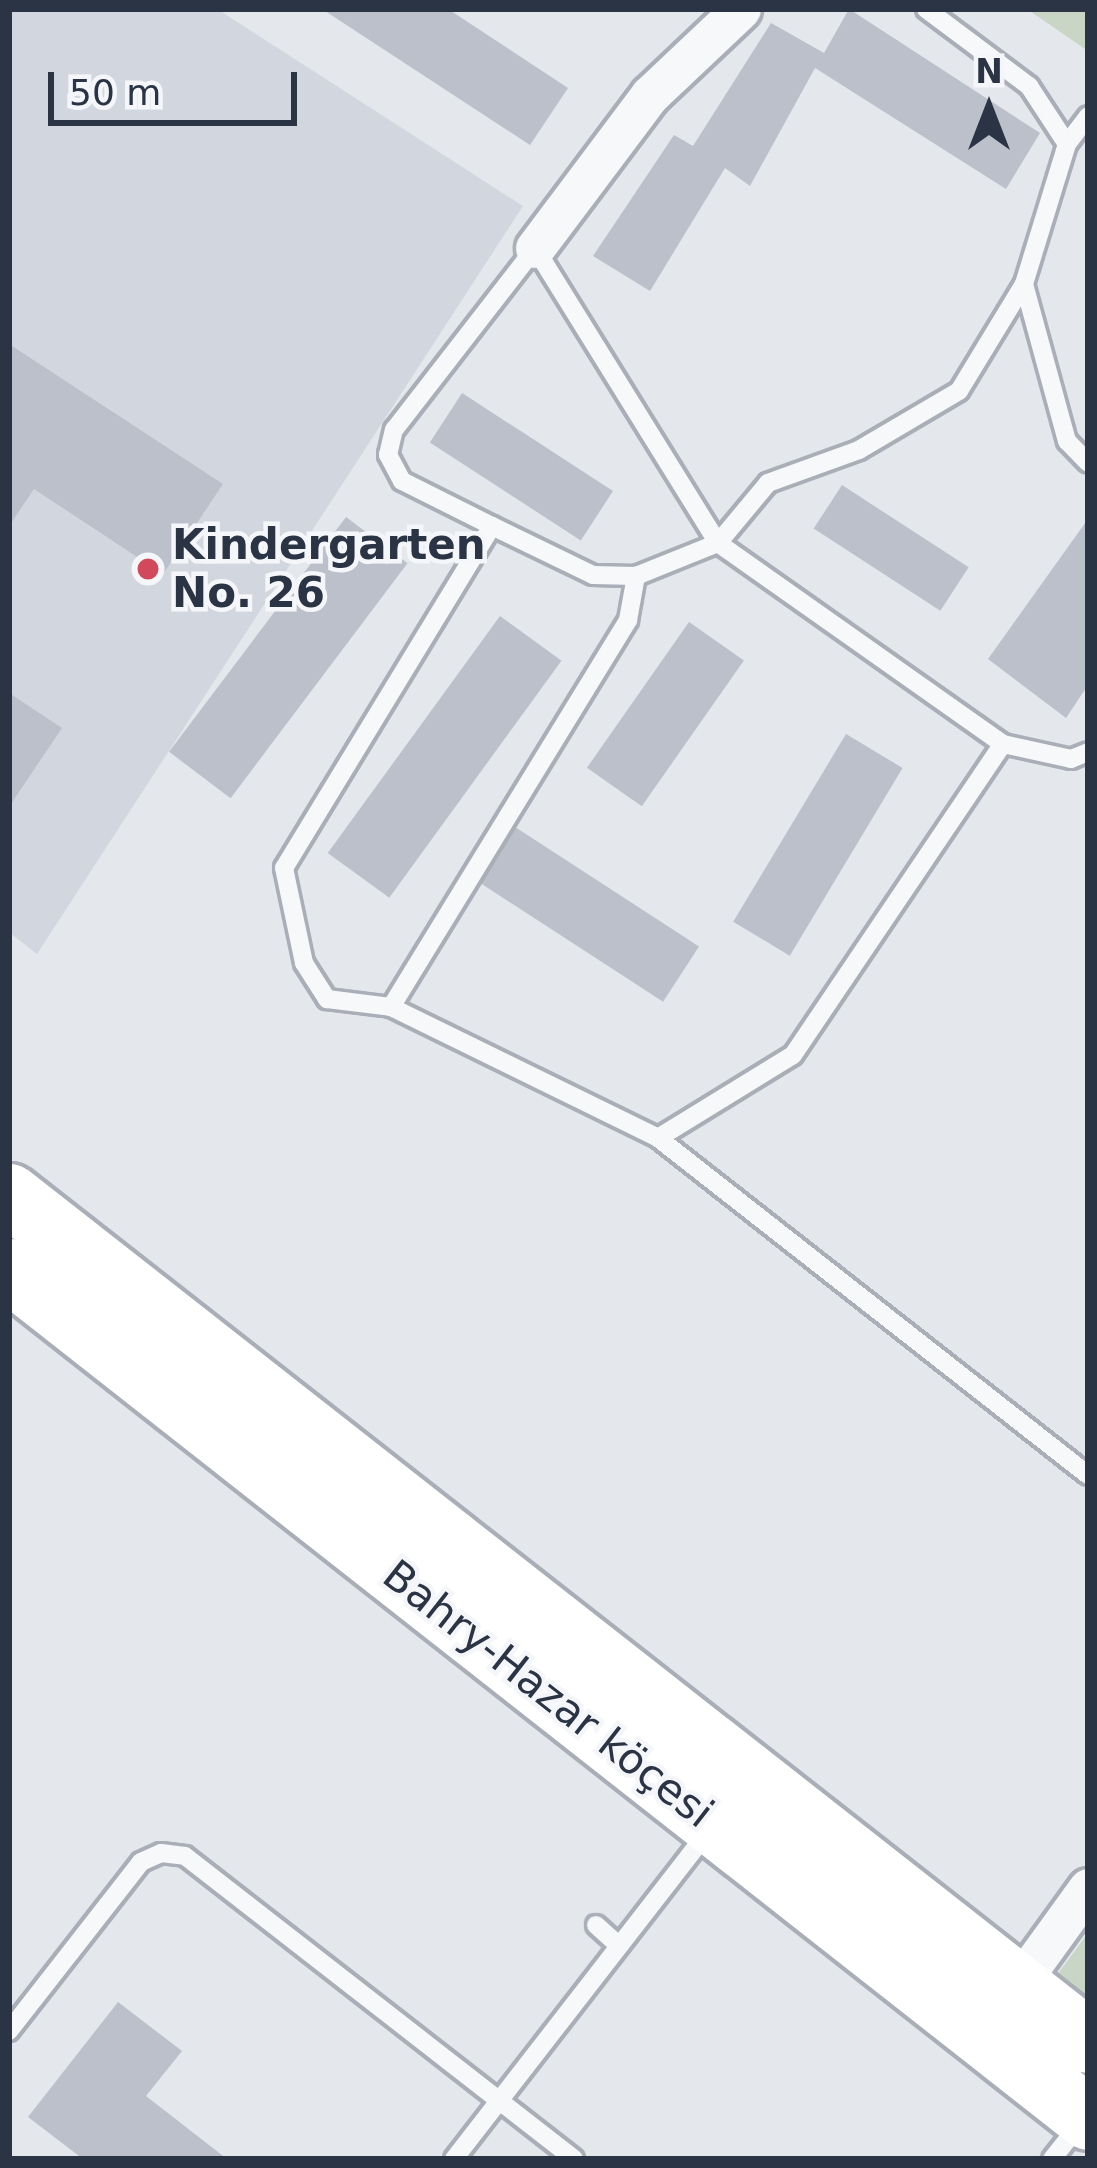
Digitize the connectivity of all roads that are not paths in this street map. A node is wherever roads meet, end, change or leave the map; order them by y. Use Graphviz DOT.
graph roads {
  1 [pos="741,9"];
  2 [pos="926,9"];
  3 [pos="1088,116"];
  4 [pos="1067,144"];
  5 [pos="535,248"];
  6 [pos="1024,284"];
  7 [pos="1088,463"];
  8 [pos="492,526"];
  9 [pos="718,543"];
  10 [pos="636,576"];
  11 [pos="1003,744"];
  12 [pos="1088,752"];
  13 [pos="391,1007"];
  14 [pos="658,1138"];
  15 [pos="9,1195"];
  16 [pos="9,1270"];
  17 [pos="1088,1474"];
  18 [pos="477,1601"];
  19 [pos="713,1824"];
  20 [pos="1088,1888"];
  21 [pos="596,1925"];
  22 [pos="619,1946"];
  23 [pos="1017,1986"];
  24 [pos="9,2031"];
  25 [pos="1088,2041"];
  26 [pos="499,2101"];
  27 [pos="1076,2131"];
  28 [pos="454,2159"];
  29 [pos="574,2159"];
  1 -- 5 [label="street"];
  2 -- 4 [label="lane"];
  3 -- 4 [label="lane"];
  4 -- 6 [label="lane"];
  5 -- 8 [label="lane"];
  5 -- 9 [label="lane"];
  6 -- 7 [label="lane"];
  6 -- 9 [label="lane"];
  8 -- 10 [label="lane"];
  8 -- 13 [label="lane"];
  9 -- 10 [label="lane"];
  9 -- 11 [label="lane"];
  10 -- 13 [label="lane"];
  11 -- 12 [label="lane"];
  11 -- 14 [label="lane"];
  13 -- 14 [label="lane"];
  14 -- 17 [label="lane"];
  15 -- 18 [label="highway, Bahry-Hazar köçesi"];
  16 -- 18 [label="highway, Bahry-Hazar köçesi"];
  18 -- 19 [label="highway, Bahry-Hazar köçesi"];
  18 -- 23 [label="highway, Bahry-Hazar köçesi"];
  19 -- 22 [label="lane"];
  19 -- 27 [label="highway, Bahry-Hazar köçesi"];
  20 -- 23 [label="street"];
  21 -- 22 [label="lane"];
  22 -- 26 [label="lane"];
  23 -- 25 [label="highway, Bahry-Hazar köçesi"];
  24 -- 26 [label="lane"];
  26 -- 28 [label="lane"];
  26 -- 29 [label="lane"];
}
